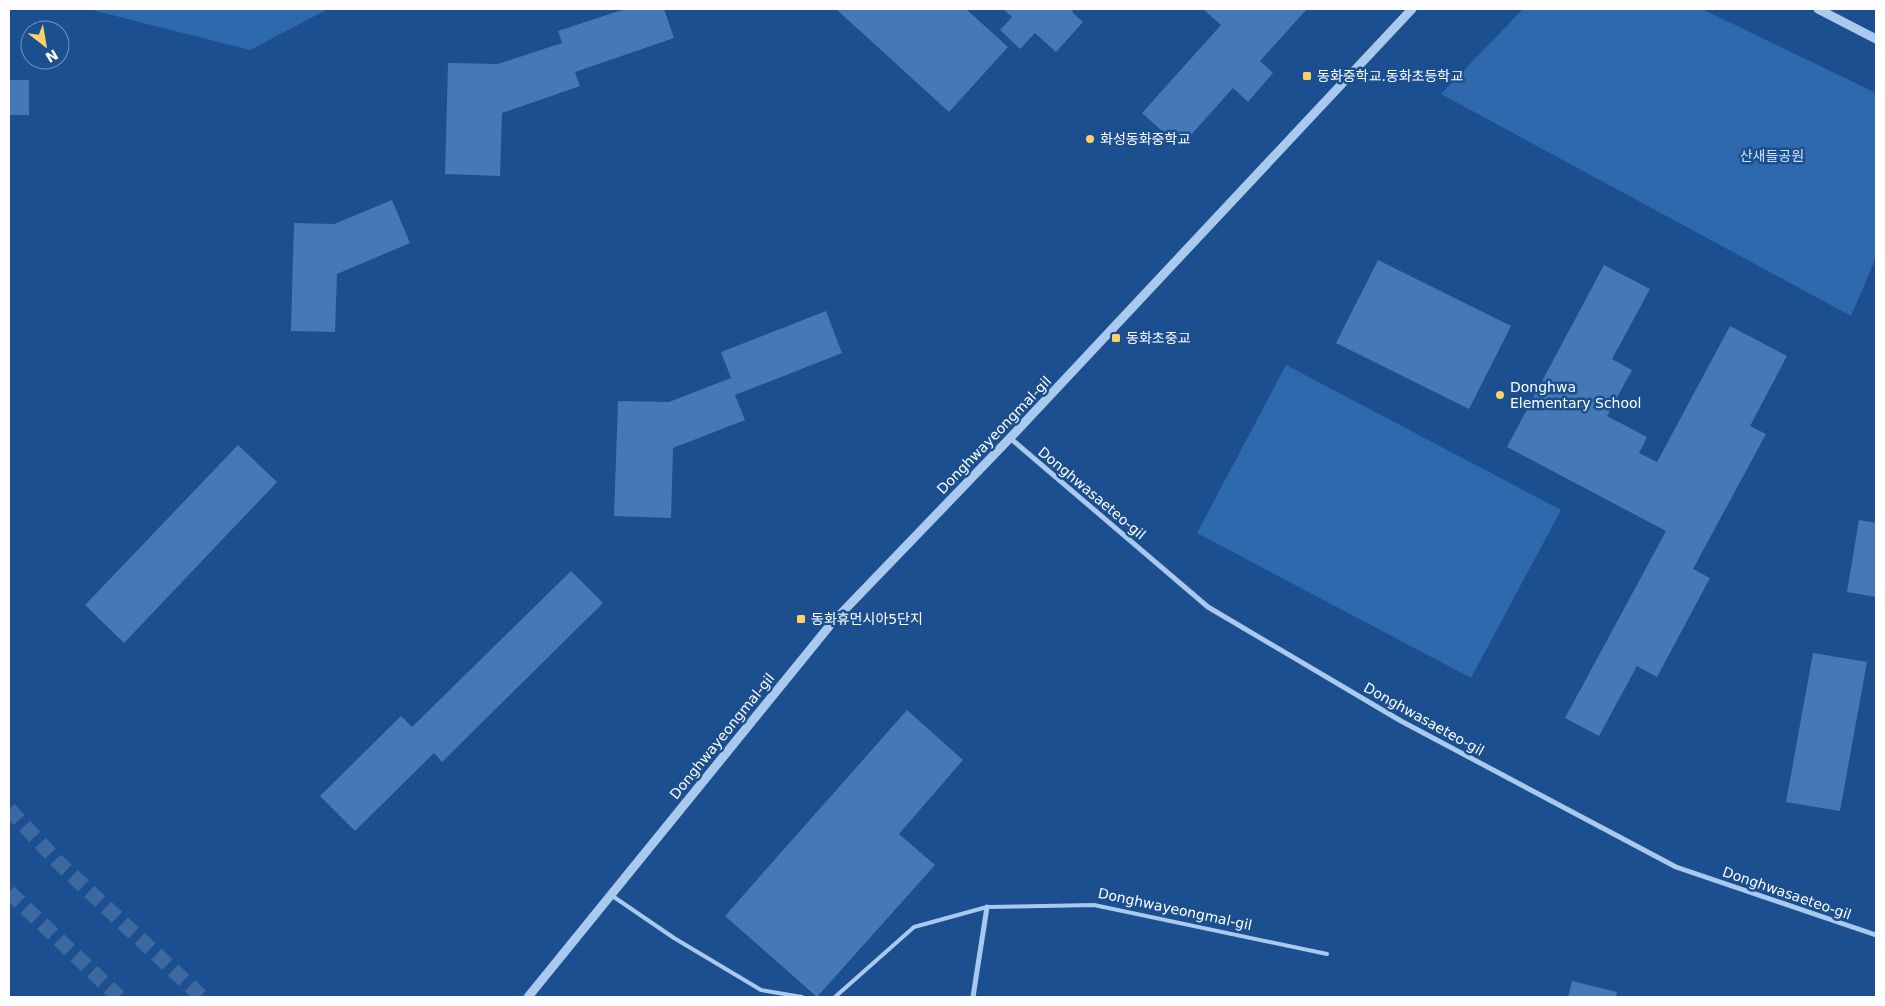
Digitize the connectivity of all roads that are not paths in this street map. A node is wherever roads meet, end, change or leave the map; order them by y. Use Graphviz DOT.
graph roads {
  1 [pos="1412,9"];
  2 [pos="1818,9"];
  3 [pos="1876,39"];
  4 [pos="1010,438"];
  5 [pos="611,894"];
  6 [pos="987,907"];
  7 [pos="1876,935"];
  8 [pos="1327,954"];
  9 [pos="528,997"];
  10 [pos="802,997"];
  11 [pos="835,997"];
  12 [pos="973,997"];
  1 -- 4 [label="street, Donghwayeongmal-gil"];
  2 -- 3 [label="street"];
  4 -- 5 [label="street, Donghwayeongmal-gil"];
  4 -- 7 [label="street, Donghwasaeteo-gil"];
  5 -- 9 [label="street, Donghwayeongmal-gil"];
  5 -- 10 [label="lane"];
  6 -- 8 [label="lane, Donghwayeongmal-gil"];
  6 -- 11 [label="lane, Donghwayeongmal-gil"];
  6 -- 12 [label="street"];
}
